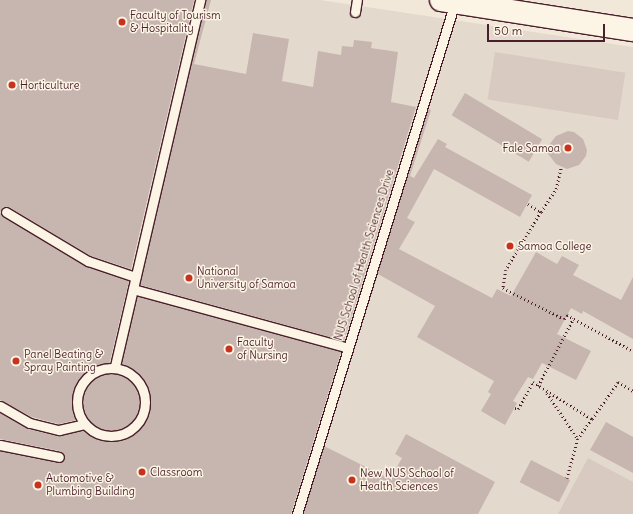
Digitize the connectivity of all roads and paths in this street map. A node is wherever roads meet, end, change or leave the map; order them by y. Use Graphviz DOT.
graph roads {
  1 [pos="200,0"];
  2 [pos="357,0"];
  3 [pos="448,1"];
  4 [pos="355,12"];
  5 [pos="633,30"];
  6 [pos="561,167"];
  7 [pos="528,204"];
  8 [pos="6,212"];
  9 [pos="541,212"];
  10 [pos="135,277"];
  11 [pos="133,288"];
  12 [pos="573,319"];
  13 [pos="348,348"];
  14 [pos="633,351"];
  15 [pos="116,366"];
  16 [pos="538,386"];
  17 [pos="633,390"];
  18 [pos="546,391"];
  19 [pos="0,406"];
  20 [pos="515,408"];
  21 [pos="592,419"];
  22 [pos="84,424"];
  23 [pos="578,439"];
  24 [pos="0,445"];
  25 [pos="59,457"];
  26 [pos="567,479"];
  27 [pos="296,514"];
  1 -- 10 [label="lane"];
  2 -- 4 [label="lane"];
  3 -- 5 [label="main road"];
  3 -- 13 [label="lane, NUS School of Health Sciences Drive"];
  6 -- 9 [label="path"];
  7 -- 9 [label="path"];
  8 -- 10 [label="lane"];
  9 -- 12 [label="path"];
  10 -- 11 [label="lane"];
  11 -- 13 [label="lane"];
  11 -- 15 [label="lane"];
  12 -- 14 [label="path"];
  12 -- 16 [label="path"];
  13 -- 27 [label="lane, NUS School of Health Sciences Drive"];
  15 -- 22 [label="lane"];
  15 -- 22 [label="lane"];
  16 -- 18 [label="path"];
  16 -- 20 [label="path"];
  17 -- 21 [label="path"];
  18 -- 21 [label="path"];
  18 -- 23 [label="path"];
  19 -- 22 [label="lane"];
  21 -- 23 [label="path"];
  23 -- 26 [label="path"];
  24 -- 25 [label="lane"];
}
